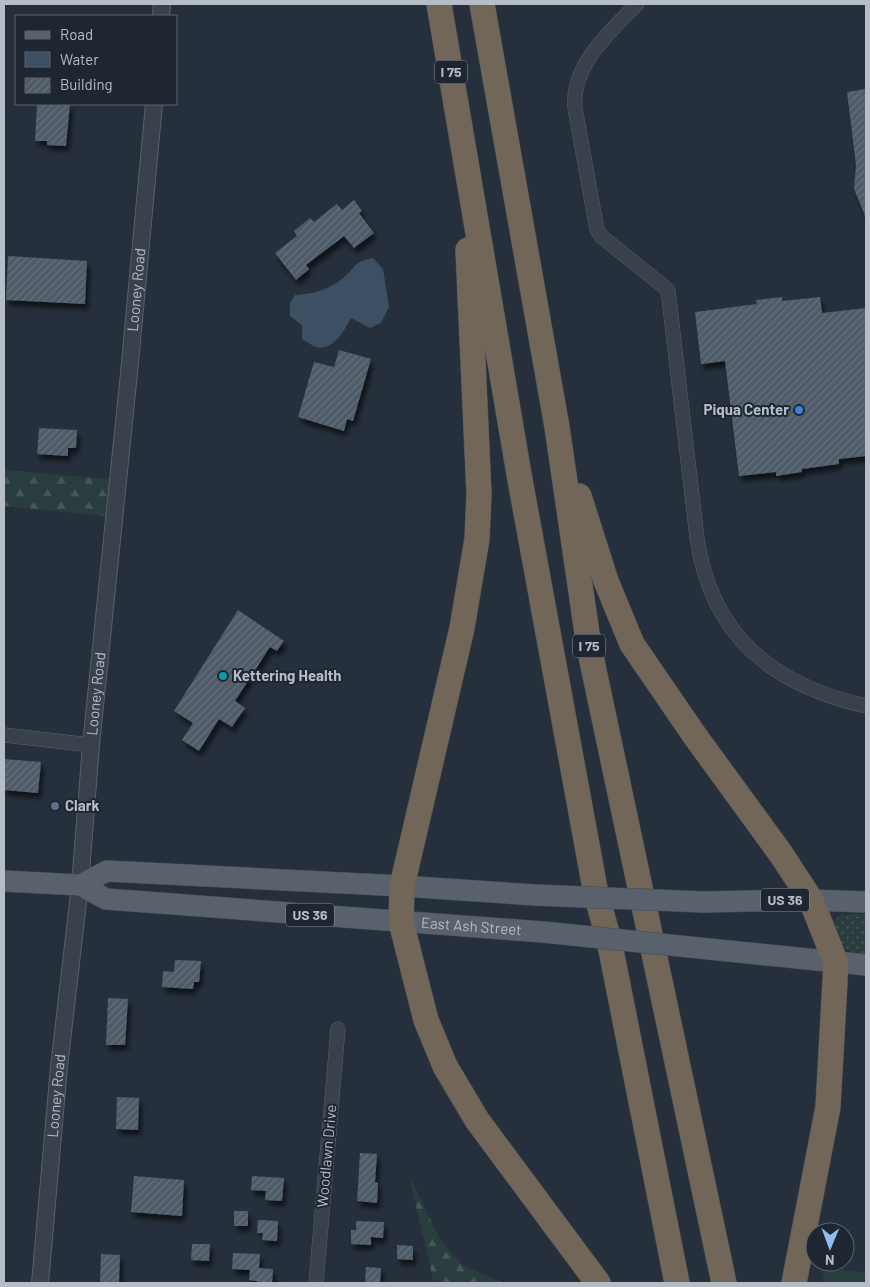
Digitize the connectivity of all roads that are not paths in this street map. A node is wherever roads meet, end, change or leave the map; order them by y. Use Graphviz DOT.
graph roads {
  1 [pos="439,4"];
  2 [pos="482,4"];
  3 [pos="637,4"];
  4 [pos="154,105"];
  5 [pos="462,140"];
  6 [pos="557,427"];
  7 [pos="866,706"];
  8 [pos="4,735"];
  9 [pos="91,745"];
  10 [pos="4,881"];
  11 [pos="80,885"];
  12 [pos="402,886"];
  13 [pos="811,900"];
  14 [pos="866,902"];
  15 [pos="401,922"];
  16 [pos="836,962"];
  17 [pos="866,965"];
  18 [pos="338,1029"];
  19 [pos="40,1283"];
  20 [pos="316,1283"];
  21 [pos="598,1283"];
  22 [pos="677,1283"];
  23 [pos="724,1283"];
  24 [pos="794,1283"];
  1 -- 5 [label="highway, I 75"];
  2 -- 6 [label="highway, I 75"];
  3 -- 7 [label="street"];
  4 -- 9 [label="street, Looney Road"];
  5 -- 12 [label="highway"];
  5 -- 22 [label="highway, I 75"];
  6 -- 13 [label="highway"];
  6 -- 23 [label="highway, I 75"];
  8 -- 9 [label="street"];
  9 -- 11 [label="street, Looney Road"];
  10 -- 11 [label="main road, East Ash Street / US 36"];
  11 -- 12 [label="main road, US 36"];
  11 -- 15 [label="main road, East Ash Street / US 36"];
  11 -- 19 [label="street, Looney Road"];
  12 -- 13 [label="main road, US 36, bridge"];
  12 -- 15 [label="highway"];
  13 -- 14 [label="main road, US 36"];
  13 -- 16 [label="highway"];
  15 -- 16 [label="main road, East Ash Street / US 36, bridge"];
  15 -- 21 [label="highway"];
  16 -- 17 [label="main road, East Ash Street / US 36"];
  16 -- 24 [label="highway"];
  18 -- 20 [label="street, Woodlawn Drive"];
}
